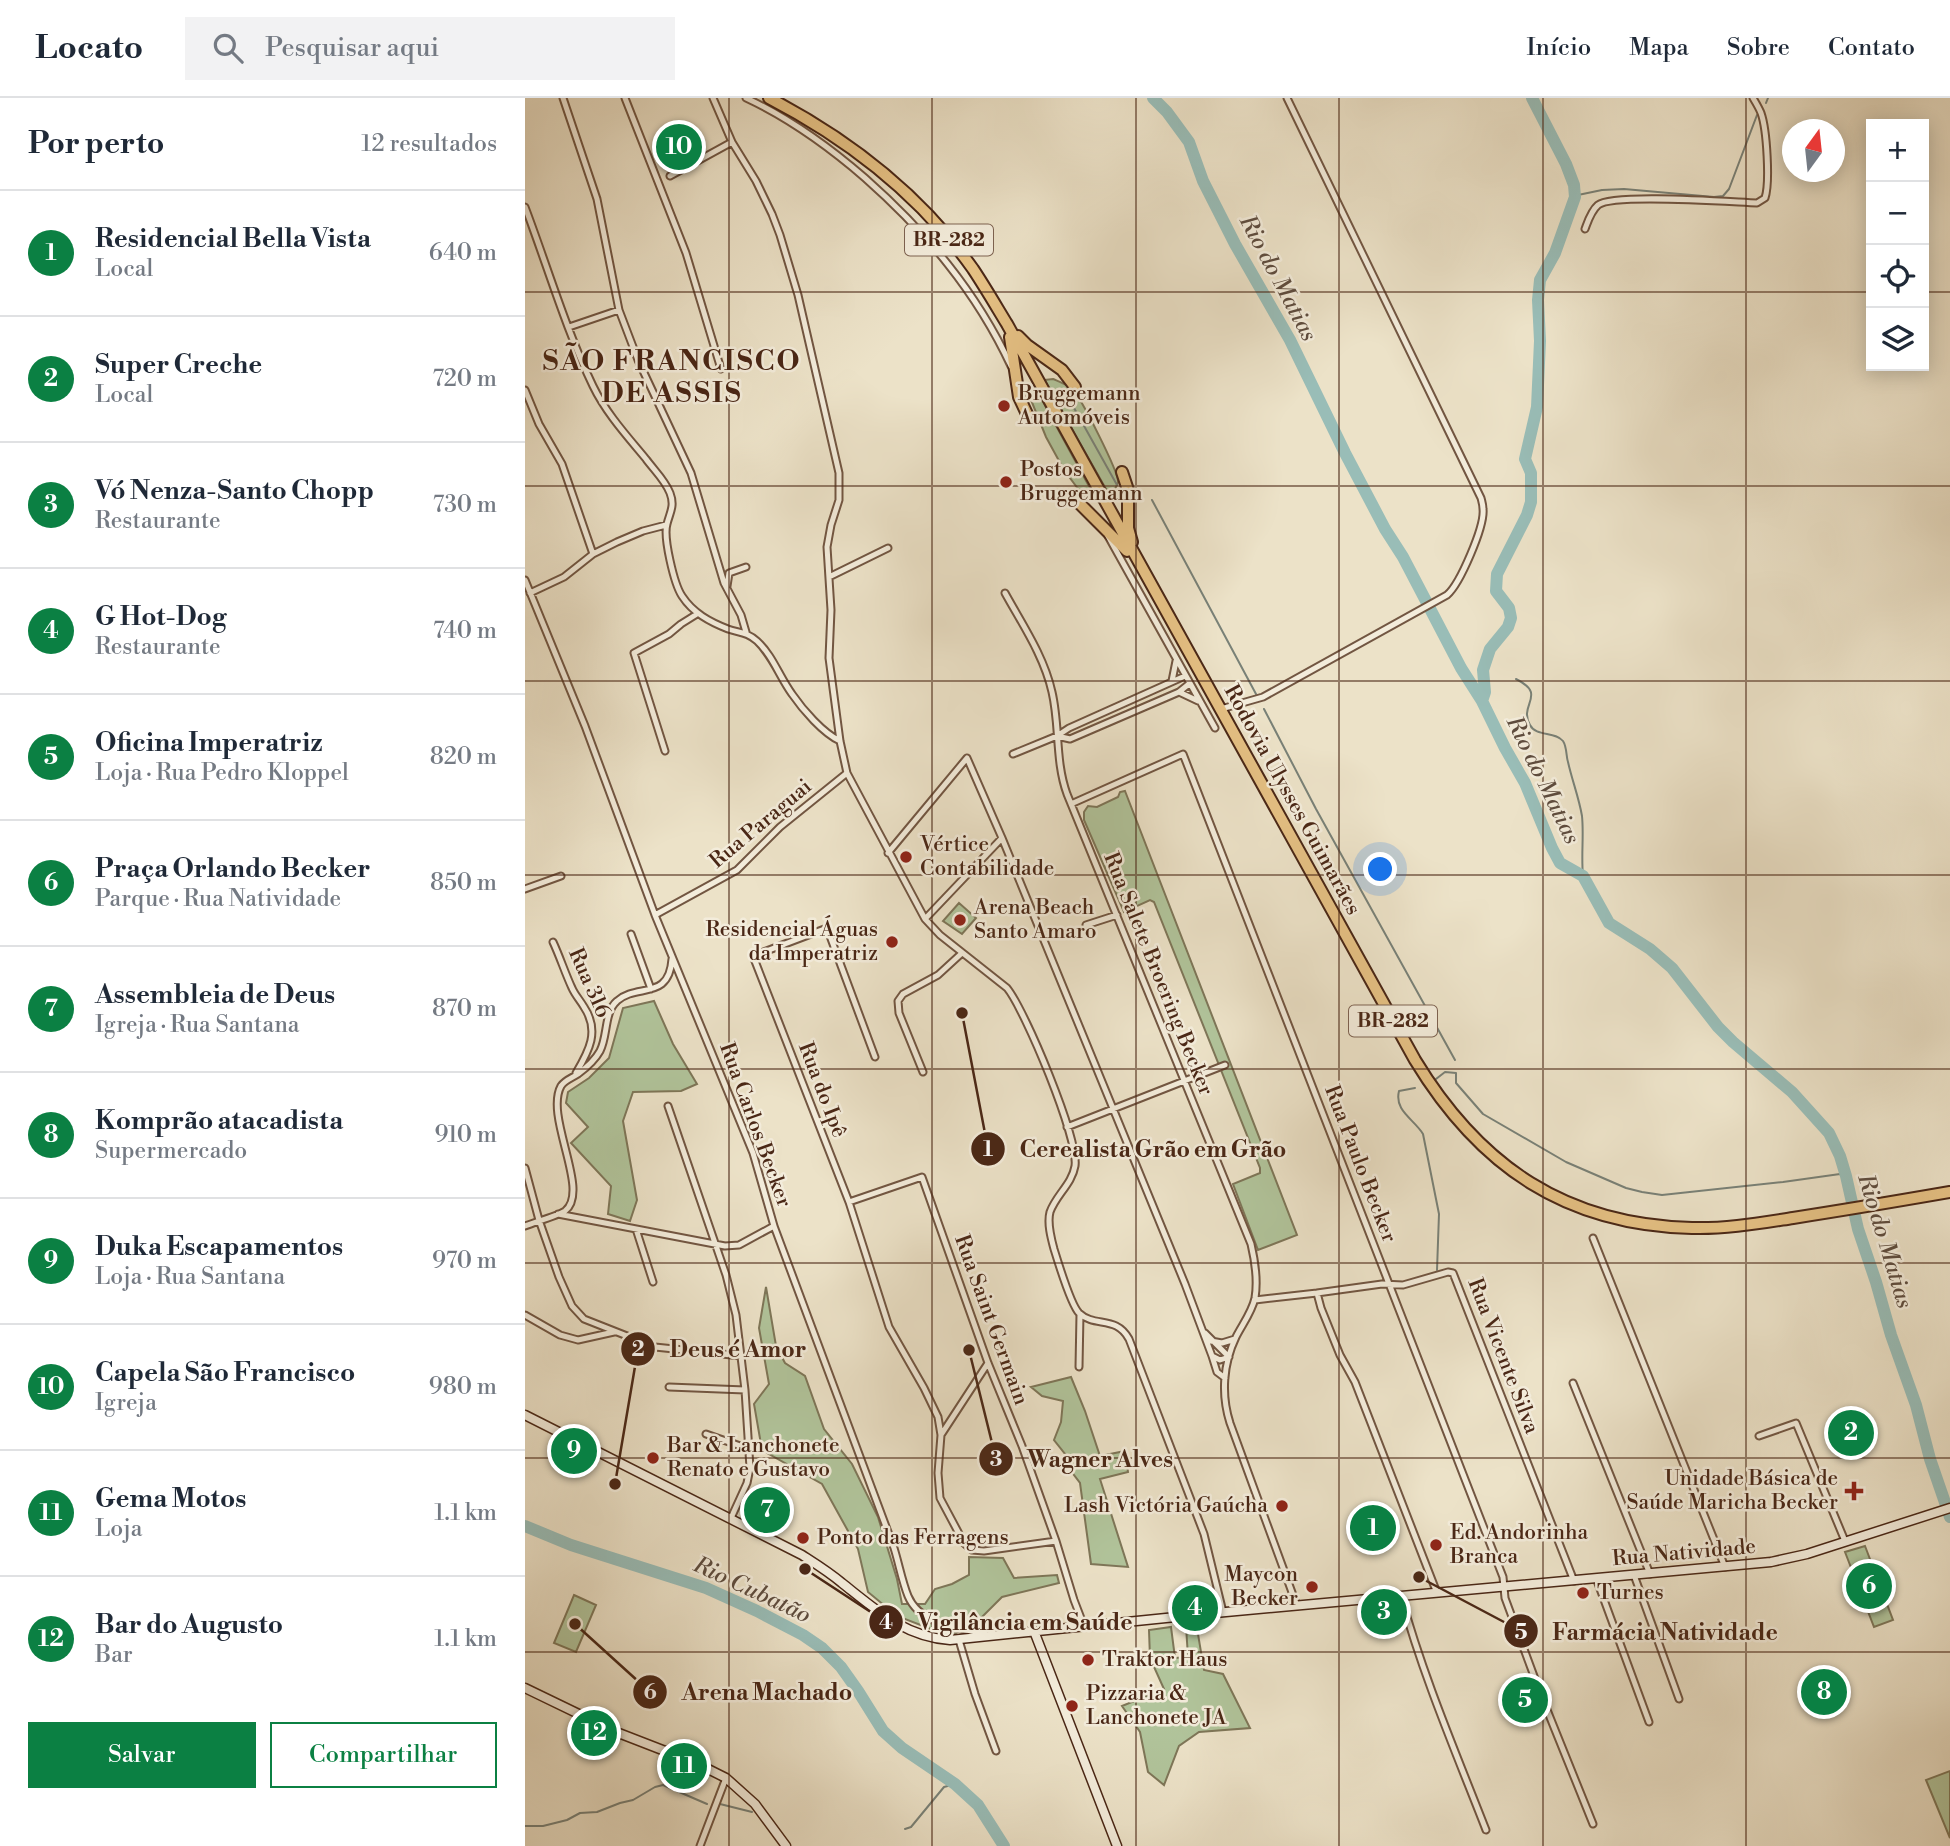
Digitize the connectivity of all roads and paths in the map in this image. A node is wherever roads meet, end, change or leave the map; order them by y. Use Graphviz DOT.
graph roads {
  1 [pos="563,98"];
  2 [pos="625,98"];
  3 [pos="746,98"];
  4 [pos="769,98"];
  5 [pos="1287,98"];
  6 [pos="1753,98"];
  7 [pos="715,99"];
  8 [pos="732,142"];
  9 [pos="670,176"];
  10 [pos="525,207"];
  11 [pos="1585,229"];
  12 [pos="619,310"];
  13 [pos="1007,324"];
  14 [pos="569,327"];
  15 [pos="721,369"];
  16 [pos="1015,375"];
  17 [pos="1075,387"];
  18 [pos="525,390"];
  19 [pos="1027,414"];
  20 [pos="1122,472"];
  21 [pos="1077,501"];
  22 [pos="666,525"];
  23 [pos="1106,529"];
  24 [pos="888,548"];
  25 [pos="593,554"];
  26 [pos="1138,562"];
  27 [pos="746,567"];
  28 [pos="829,577"];
  29 [pos="525,580"];
  30 [pos="727,589"];
  31 [pos="530,593"];
  32 [pos="1006,593"];
  33 [pos="697,614"];
  34 [pos="747,632"];
  35 [pos="1176,661"];
  36 [pos="1185,676"];
  37 [pos="1172,682"];
  38 [pos="1189,684"];
  39 [pos="1179,692"];
  40 [pos="1199,701"];
  41 [pos="1220,709"];
  42 [pos="1215,728"];
  43 [pos="1057,736"];
  44 [pos="840,741"];
  45 [pos="665,751"];
  46 [pos="1013,754"];
  47 [pos="847,773"];
  48 [pos="1071,804"];
  49 [pos="1002,838"];
  50 [pos="888,853"];
  51 [pos="561,876"];
  52 [pos="525,889"];
  53 [pos="655,915"];
  54 [pos="1117,915"];
  55 [pos="925,919"];
  56 [pos="1086,925"];
  57 [pos="631,934"];
  58 [pos="554,942"];
  59 [pos="962,953"];
  60 [pos="672,956"];
  61 [pos="650,989"];
  62 [pos="875,1057"];
  63 [pos="1225,1065"];
  64 [pos="923,1072"];
  65 [pos="575,1076"];
  66 [pos="1185,1080"];
  67 [pos="668,1106"];
  68 [pos="1113,1109"];
  69 [pos="1067,1127"];
  70 [pos="525,1168"];
  71 [pos="1950,1192"];
  72 [pos="849,1202"];
  73 [pos="557,1214"];
  74 [pos="538,1220"];
  75 [pos="525,1226"];
  76 [pos="774,1226"];
  77 [pos="636,1229"];
  78 [pos="1593,1238"];
  79 [pos="716,1245"];
  80 [pos="653,1282"];
  81 [pos="1391,1285"];
  82 [pos="1317,1293"];
  83 [pos="1255,1300"];
  84 [pos="1080,1314"];
  85 [pos="525,1315"];
  86 [pos="1203,1331"];
  87 [pos="614,1332"];
  88 [pos="1235,1339"];
  89 [pos="1211,1341"];
  90 [pos="741,1356"];
  91 [pos="1212,1356"];
  92 [pos="1229,1357"];
  93 [pos="988,1363"];
  94 [pos="1079,1367"];
  95 [pos="1225,1378"];
  96 [pos="1573,1383"];
  97 [pos="669,1387"];
  98 [pos="745,1390"];
  99 [pos="525,1415"];
  100 [pos="706,1434"];
  101 [pos="941,1435"];
  102 [pos="1759,1436"];
  103 [pos="749,1449"];
  104 [pos="1950,1507"];
  105 [pos="731,1518"];
  106 [pos="1056,1541"];
  107 [pos="1845,1541"];
  108 [pos="1725,1567"];
  109 [pos="1650,1574"];
  110 [pos="1634,1575"];
  111 [pos="1596,1578"];
  112 [pos="1574,1581"];
  113 [pos="1504,1587"];
  114 [pos="1437,1593"];
  115 [pos="1401,1596"];
  116 [pos="1297,1606"];
  117 [pos="1223,1612"];
  118 [pos="1084,1626"];
  119 [pos="1034,1631"];
  120 [pos="992,1636"];
  121 [pos="959,1640"];
  122 [pos="525,1688"];
  123 [pos="1679,1699"];
  124 [pos="1649,1722"];
  125 [pos="996,1751"];
  126 [pos="726,1779"];
  127 [pos="1593,1824"];
  128 [pos="1486,1830"];
  129 [pos="700,1846"];
  130 [pos="786,1846"];
  131 [pos="1117,1846"];
  1 -- 12 [label="street"];
  2 -- 15 [label="street"];
  3 -- 16 [label="street"];
  4 -- 13 [label="highway, Rodovia Ulysses Guimarães / BR-282"];
  5 -- 41 [label="street"];
  6 -- 11 [label="street"];
  7 -- 8 [label="street"];
  8 -- 9 [label="street"];
  8 -- 28 [label="street"];
  10 -- 14 [label="street"];
  12 -- 14 [label="street"];
  12 -- 30 [label="street"];
  13 -- 16 [label="highway"];
  13 -- 17 [label="highway"];
  13 -- 26 [label="highway, Rodovia Ulysses Guimarães / BR-282"];
  14 -- 22 [label="street"];
  16 -- 19 [label="highway"];
  18 -- 25 [label="street"];
  20 -- 26 [label="highway"];
  21 -- 23 [label="highway"];
  22 -- 25 [label="street"];
  22 -- 33 [label="street"];
  23 -- 26 [label="highway"];
  23 -- 35 [label="street"];
  24 -- 28 [label="street"];
  25 -- 31 [label="street"];
  26 -- 41 [label="highway, Rodovia Ulysses Guimarães / BR-282"];
  27 -- 30 [label="street"];
  28 -- 44 [label="street"];
  29 -- 31 [label="street, Rua Carlos Becker"];
  30 -- 34 [label="street"];
  31 -- 53 [label="street, Rua Carlos Becker"];
  32 -- 43 [label="street, Rua Salete Broering Becker"];
  33 -- 34 [label="street"];
  33 -- 45 [label="street"];
  34 -- 44 [label="street"];
  35 -- 36 [label="street"];
  35 -- 37 [label="street"];
  36 -- 37 [label="street"];
  36 -- 38 [label="street"];
  37 -- 43 [label="street"];
  38 -- 39 [label="street"];
  38 -- 40 [label="street"];
  39 -- 40 [label="street"];
  39 -- 43 [label="street"];
  40 -- 42 [label="street"];
  41 -- 71 [label="highway, Rodovia Ulysses Guimarães / BR-282"];
  43 -- 46 [label="street"];
  43 -- 48 [label="street, Rua Salete Broering Becker"];
  44 -- 47 [label="street"];
  47 -- 50 [label="street"];
  47 -- 53 [label="street, Rua Paraguai"];
  48 -- 54 [label="street, Rua Salete Broering Becker"];
  48 -- 81 [label="street, Rua Paulo Becker"];
  49 -- 50 [label="street"];
  49 -- 55 [label="street"];
  49 -- 68 [label="street"];
  50 -- 55 [label="street"];
  51 -- 52 [label="street"];
  53 -- 60 [label="street, Rua Carlos Becker"];
  54 -- 56 [label="street"];
  54 -- 66 [label="street, Rua Salete Broering Becker"];
  55 -- 59 [label="street"];
  57 -- 61 [label="street"];
  58 -- 65 [label="street, Rua 316"];
  59 -- 64 [label="street"];
  59 -- 69 [label="street"];
  60 -- 61 [label="street"];
  60 -- 76 [label="street, Rua Carlos Becker"];
  61 -- 65 [label="street"];
  62 -- 72 [label="street, Rua do Ipê"];
  63 -- 66 [label="street"];
  65 -- 73 [label="street"];
  66 -- 68 [label="street"];
  66 -- 83 [label="street, Rua Salete Broering Becker"];
  67 -- 79 [label="street"];
  68 -- 69 [label="street"];
  68 -- 86 [label="street"];
  69 -- 84 [label="street"];
  70 -- 74 [label="street"];
  72 -- 93 [label="street, Rua Saint Germain"];
  72 -- 101 [label="street, Rua do Ipê"];
  73 -- 74 [label="street"];
  73 -- 77 [label="street"];
  74 -- 75 [label="street"];
  74 -- 87 [label="street"];
  76 -- 79 [label="street"];
  76 -- 120 [label="street, Rua Carlos Becker"];
  77 -- 79 [label="street"];
  77 -- 80 [label="street"];
  78 -- 108 [label="street"];
  79 -- 90 [label="street"];
  81 -- 82 [label="street, Rua Vicente Silva"];
  81 -- 112 [label="street, Rua Vicente Silva"];
  81 -- 113 [label="street, Rua Paulo Becker"];
  82 -- 83 [label="street, Rua Vicente Silva"];
  82 -- 114 [label="street"];
  83 -- 88 [label="street, Rua Salete Broering Becker"];
  84 -- 94 [label="street"];
  84 -- 117 [label="street"];
  85 -- 87 [label="street"];
  86 -- 89 [label="street"];
  86 -- 91 [label="street"];
  87 -- 90 [label="street"];
  88 -- 89 [label="street"];
  88 -- 92 [label="street, Rua Salete Broering Becker"];
  89 -- 92 [label="street"];
  90 -- 98 [label="street"];
  91 -- 92 [label="street"];
  91 -- 95 [label="street"];
  92 -- 95 [label="street, Rua Salete Broering Becker"];
  93 -- 101 [label="street"];
  93 -- 106 [label="street, Rua Saint Germain"];
  95 -- 116 [label="street, Rua Salete Broering Becker"];
  96 -- 109 [label="street"];
  97 -- 98 [label="street"];
  98 -- 103 [label="street"];
  99 -- 105 [label="main road, Rua Natividade"];
  100 -- 103 [label="street"];
  101 -- 106 [label="street"];
  102 -- 107 [label="street"];
  103 -- 105 [label="street"];
  104 -- 107 [label="main road, Rua Natividade"];
  105 -- 121 [label="main road, Rua Natividade"];
  106 -- 118 [label="street, Rua Saint Germain"];
  107 -- 108 [label="main road, Rua Natividade"];
  108 -- 109 [label="main road, Rua Natividade"];
  109 -- 110 [label="main road, Rua Natividade"];
  110 -- 111 [label="main road, Rua Natividade"];
  110 -- 123 [label="street"];
  111 -- 112 [label="main road, Rua Natividade"];
  111 -- 124 [label="street"];
  112 -- 113 [label="main road, Rua Natividade"];
  113 -- 114 [label="main road, Rua Natividade"];
  113 -- 127 [label="street, Rua Paulo Becker"];
  114 -- 115 [label="main road, Rua Natividade"];
  115 -- 116 [label="main road, Rua Natividade"];
  115 -- 128 [label="street"];
  116 -- 117 [label="main road, Rua Natividade"];
  117 -- 118 [label="main road, Rua Natividade"];
  118 -- 119 [label="main road, Rua Natividade"];
  119 -- 120 [label="main road, Rua Natividade"];
  119 -- 131 [label="main road"];
  120 -- 121 [label="main road, Rua Natividade"];
  121 -- 125 [label="street"];
  122 -- 126 [label="main road"];
  126 -- 129 [label="street"];
  126 -- 130 [label="main road"];
}
